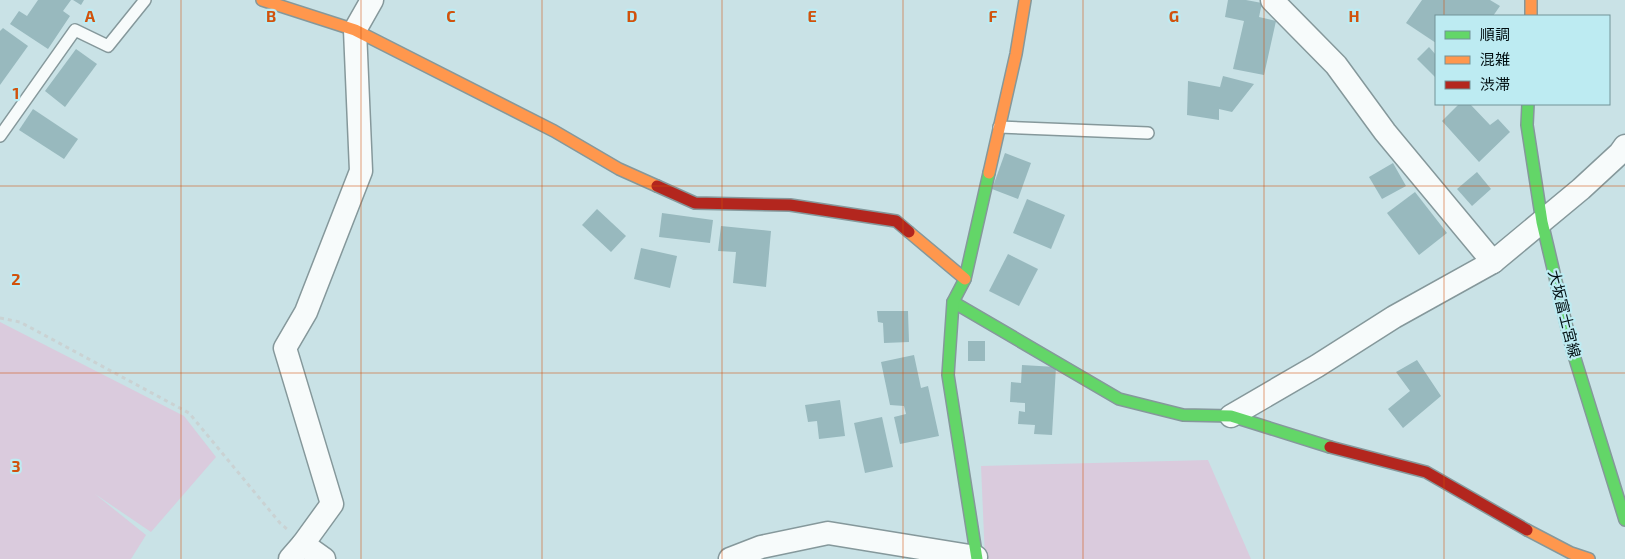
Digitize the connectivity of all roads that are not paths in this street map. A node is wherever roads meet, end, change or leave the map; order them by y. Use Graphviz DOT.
graph roads {
  1 [pos="145,0"];
  2 [pos="262,0"];
  3 [pos="372,0"];
  4 [pos="1025,0"];
  5 [pos="1272,0"];
  6 [pos="1532,0"];
  7 [pos="1531,15"];
  8 [pos="355,30"];
  9 [pos="1528,105"];
  10 [pos="999,127"];
  11 [pos="1148,133"];
  12 [pos="0,136"];
  13 [pos="1625,146"];
  14 [pos="1542,222"];
  15 [pos="1493,262"];
  16 [pos="965,279"];
  17 [pos="953,302"];
  18 [pos="1231,416"];
  19 [pos="1625,520"];
  20 [pos="296,551"];
  21 [pos="976,558"];
  22 [pos="324,559"];
  23 [pos="730,559"];
  24 [pos="1589,559"];
  1 -- 12 [label="lane"];
  2 -- 8 [label="street"];
  3 -- 8 [label="street"];
  4 -- 10 [label="street"];
  5 -- 15 [label="street"];
  6 -- 7 [label="street"];
  8 -- 16 [label="street"];
  8 -- 20 [label="street"];
  9 -- 14 [label="street, 大坂富士宮線"];
  10 -- 11 [label="lane"];
  10 -- 16 [label="street"];
  13 -- 14 [label="street"];
  14 -- 15 [label="street"];
  14 -- 19 [label="street, 大坂富士宮線"];
  15 -- 18 [label="street"];
  16 -- 17 [label="street"];
  17 -- 18 [label="street"];
  17 -- 21 [label="street"];
  18 -- 24 [label="street"];
  20 -- 22 [label="street"];
  21 -- 23 [label="street"];
}
